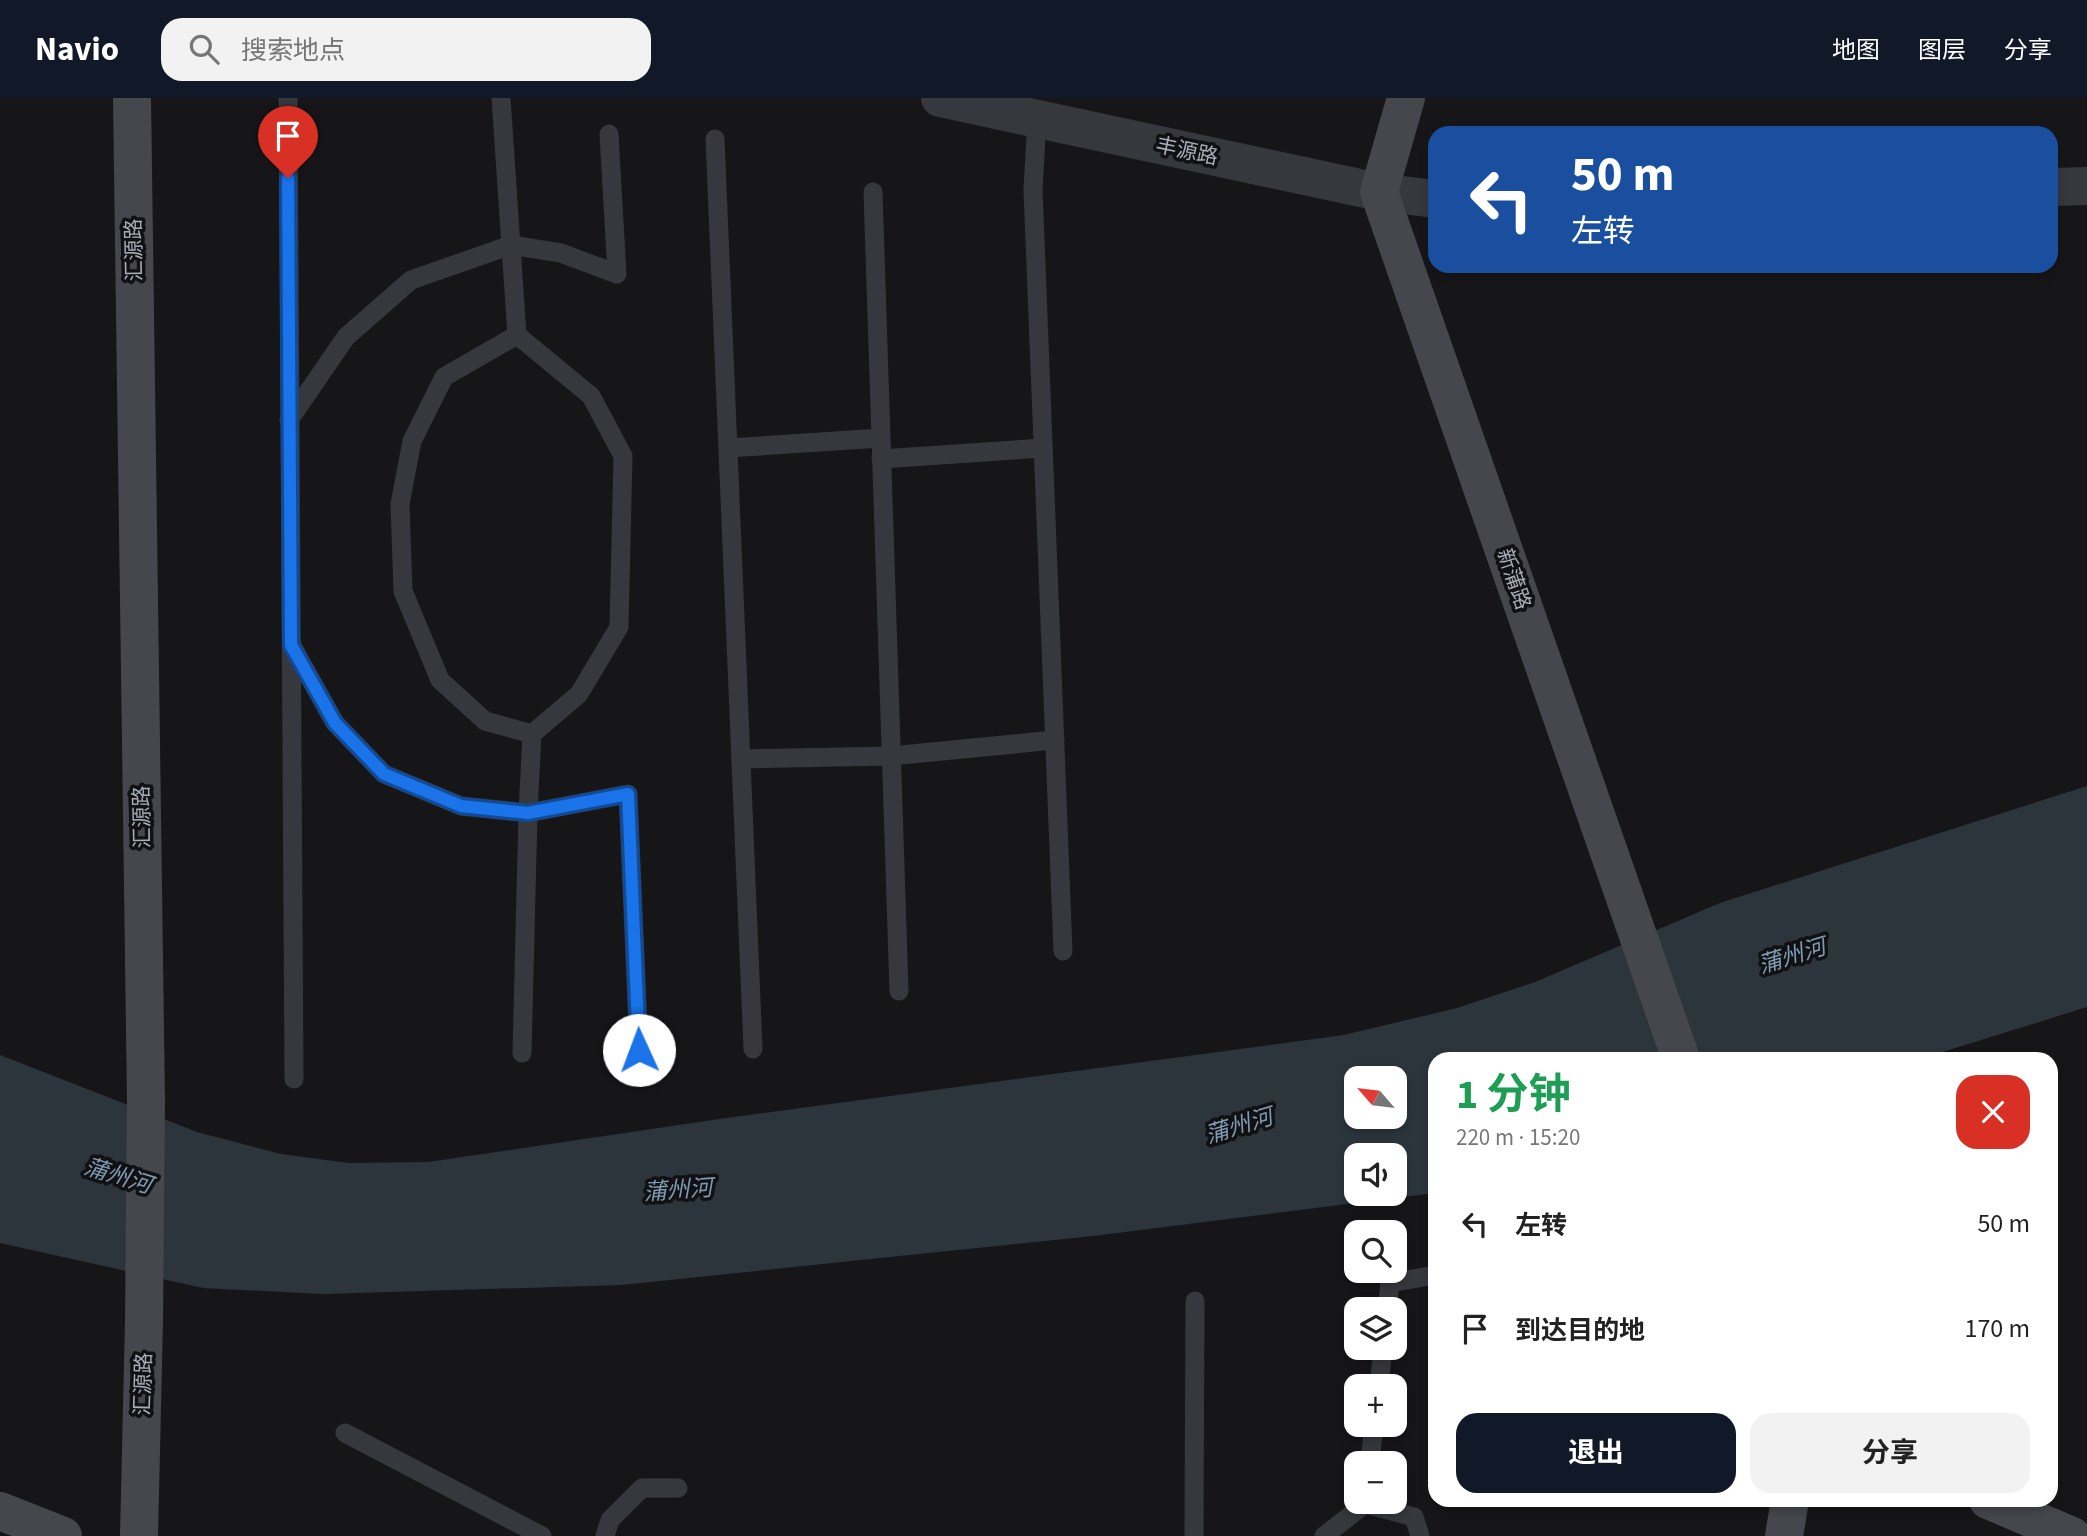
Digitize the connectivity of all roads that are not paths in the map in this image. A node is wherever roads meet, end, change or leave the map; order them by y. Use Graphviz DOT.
graph roads {
  1 [pos="132,98"];
  2 [pos="288,98"];
  3 [pos="501,98"];
  4 [pos="940,98"];
  5 [pos="1406,98"];
  6 [pos="1037,119"];
  7 [pos="609,134"];
  8 [pos="715,139"];
  9 [pos="2087,186"];
  10 [pos="2058,187"];
  11 [pos="873,192"];
  12 [pos="1379,192"];
  13 [pos="1428,198"];
  14 [pos="511,245"];
  15 [pos="517,335"];
  16 [pos="289,420"];
  17 [pos="881,438"];
  18 [pos="728,448"];
  19 [pos="1043,448"];
  20 [pos="881,459"];
  21 [pos="291,645"];
  22 [pos="533,734"];
  23 [pos="1055,740"];
  24 [pos="891,756"];
  25 [pos="741,759"];
  26 [pos="528,813"];
  27 [pos="1063,951"];
  28 [pos="899,991"];
  29 [pos="753,1049"];
  30 [pos="639,1050"];
  31 [pos="1680,1052"];
  32 [pos="523,1054"];
  33 [pos="294,1079"];
  34 [pos="1428,1276"];
  35 [pos="1388,1297"];
  36 [pos="1195,1301"];
  37 [pos="345,1433"];
  38 [pos="678,1488"];
  39 [pos="1789,1507"];
  40 [pos="2004,1507"];
  41 [pos="0,1511"];
  42 [pos="1351,1514"];
  43 [pos="1404,1514"];
  44 [pos="62,1536"];
  45 [pos="139,1536"];
  46 [pos="542,1536"];
  47 [pos="605,1536"];
  48 [pos="1194,1536"];
  49 [pos="1324,1536"];
  50 [pos="1420,1536"];
  51 [pos="1784,1536"];
  52 [pos="2072,1536"];
  1 -- 45 [label="street, 汇源路"];
  2 -- 16 [label="lane"];
  3 -- 14 [label="lane"];
  4 -- 6 [label="street, 丰源路"];
  5 -- 12 [label="street"];
  6 -- 12 [label="street, 丰源路"];
  6 -- 19 [label="lane"];
  7 -- 14 [label="lane"];
  8 -- 18 [label="lane"];
  9 -- 10 [label="street"];
  11 -- 17 [label="lane"];
  12 -- 13 [label="street, 丰源路"];
  12 -- 31 [label="street, 新蒲路"];
  14 -- 15 [label="lane"];
  14 -- 16 [label="lane"];
  15 -- 22 [label="lane"];
  15 -- 22 [label="lane"];
  16 -- 21 [label="lane"];
  17 -- 18 [label="lane"];
  17 -- 20 [label="lane"];
  18 -- 25 [label="lane"];
  19 -- 20 [label="lane"];
  19 -- 23 [label="lane"];
  20 -- 24 [label="lane"];
  21 -- 26 [label="lane"];
  21 -- 33 [label="lane"];
  22 -- 26 [label="lane"];
  23 -- 24 [label="lane"];
  23 -- 27 [label="lane"];
  24 -- 25 [label="lane"];
  24 -- 28 [label="lane"];
  25 -- 29 [label="lane"];
  26 -- 30 [label="lane"];
  26 -- 32 [label="lane"];
  34 -- 35 [label="lane"];
  36 -- 48 [label="lane"];
  37 -- 46 [label="lane"];
  38 -- 47 [label="lane"];
  39 -- 51 [label="street"];
  40 -- 52 [label="street"];
  41 -- 44 [label="street"];
  42 -- 49 [label="lane"];
  43 -- 50 [label="lane"];
}
